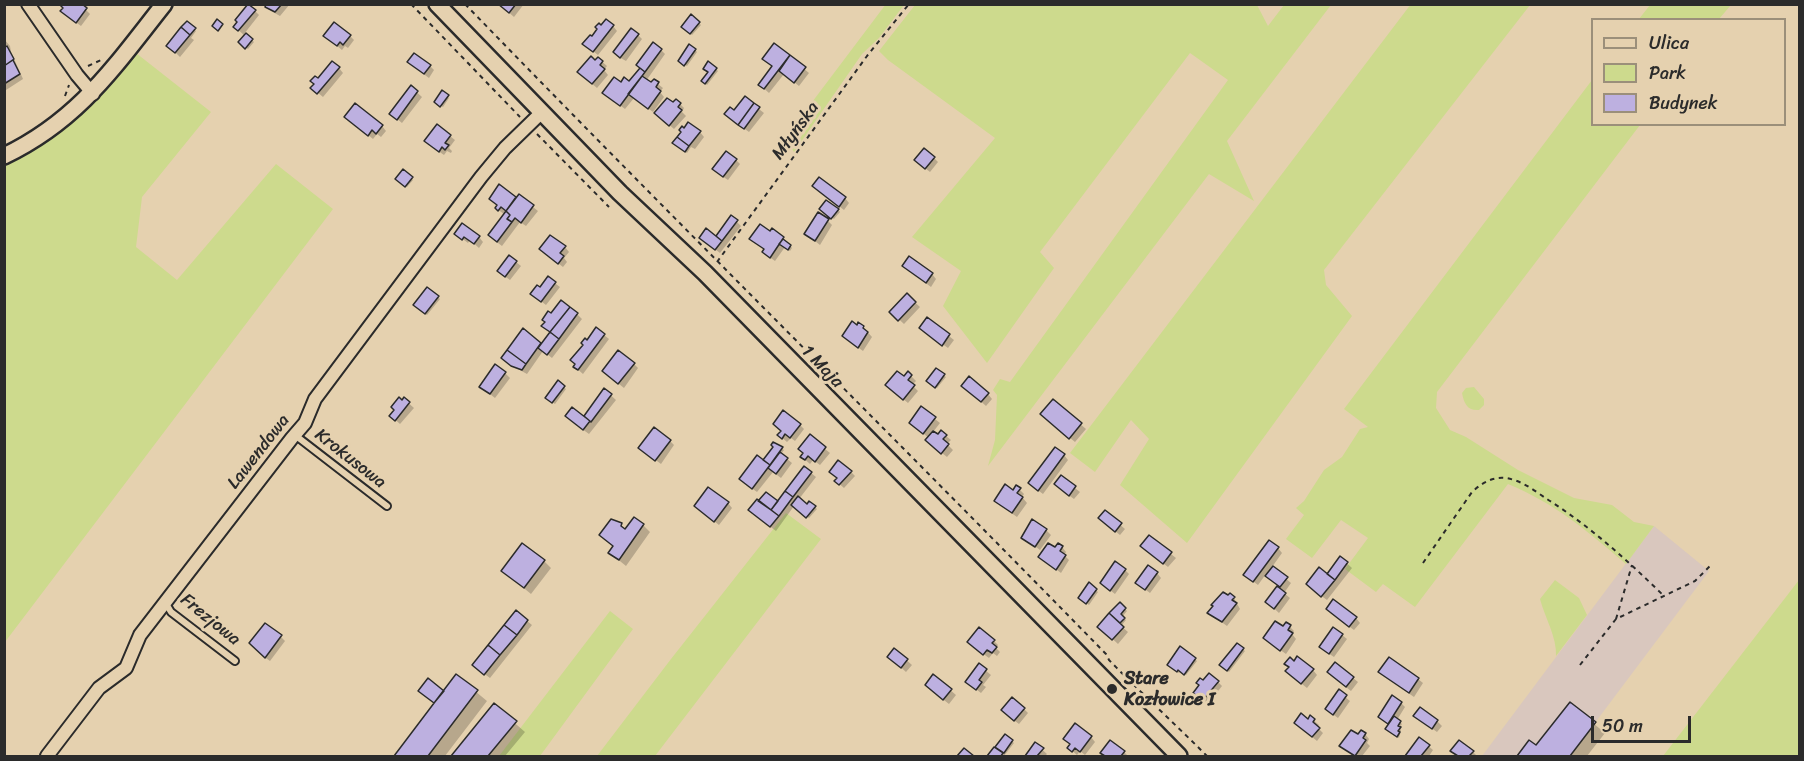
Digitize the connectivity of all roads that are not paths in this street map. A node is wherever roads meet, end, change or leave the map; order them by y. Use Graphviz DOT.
graph roads {
  1 [pos="28,4"];
  2 [pos="164,4"];
  3 [pos="437,4"];
  4 [pos="93,94"];
  5 [pos="542,112"];
  6 [pos="4,156"];
  7 [pos="294,435"];
  8 [pos="387,506"];
  9 [pos="165,602"];
  10 [pos="236,660"];
  11 [pos="47,756"];
  12 [pos="1179,756"];
  1 -- 4 [label="street"];
  2 -- 4 [label="street"];
  3 -- 5 [label="street, 1 Maja"];
  4 -- 6 [label="street"];
  5 -- 7 [label="street, Lawendowa"];
  5 -- 12 [label="street, 1 Maja"];
  7 -- 8 [label="lane, Krokusowa"];
  7 -- 9 [label="street, Lawendowa"];
  9 -- 10 [label="lane, Frezjowa"];
  9 -- 11 [label="street, Lawendowa"];
}
